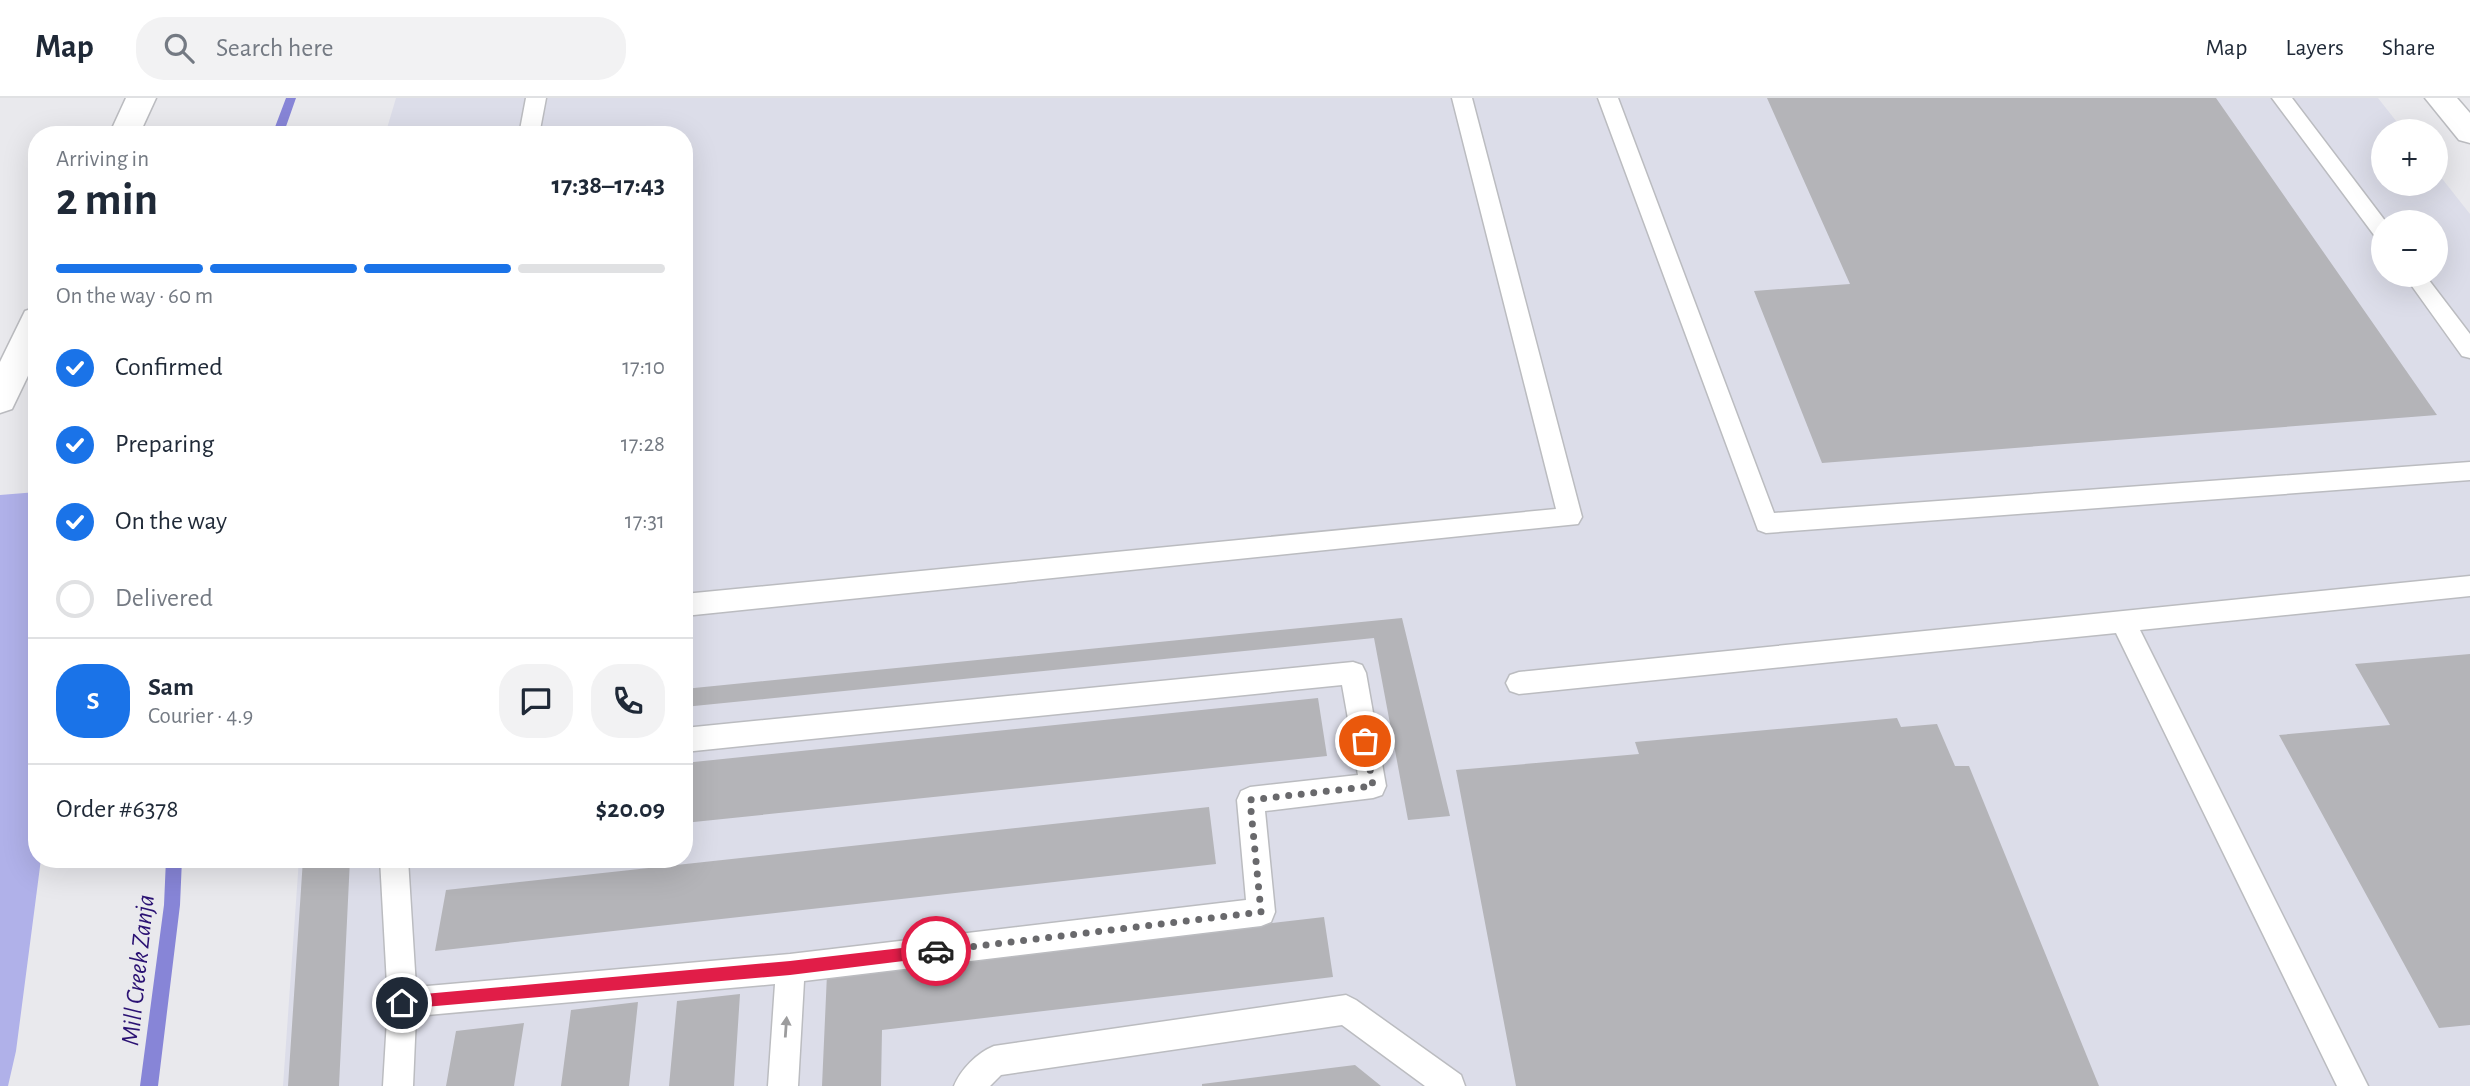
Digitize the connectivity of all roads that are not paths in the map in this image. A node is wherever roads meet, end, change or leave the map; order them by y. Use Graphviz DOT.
graph roads {
  1 [pos="141,98"];
  2 [pos="536,98"];
  3 [pos="1462,98"];
  4 [pos="1608,98"];
  5 [pos="2282,98"];
  6 [pos="128,126"];
  7 [pos="531,126"];
  8 [pos="2371,217"];
  9 [pos="2423,287"];
  10 [pos="28,339"];
  11 [pos="2470,350"];
  12 [pos="0,399"];
  13 [pos="2470,471"];
  14 [pos="2470,586"];
  15 [pos="693,604"];
  16 [pos="2123,622"];
  17 [pos="1519,683"];
  18 [pos="693,739"];
  19 [pos="394,868"];
  20 [pos="790,968"];
  21 [pos="402,1003"];
  22 [pos="398,1086"];
  23 [pos="783,1086"];
  24 [pos="969,1086"];
  25 [pos="1450,1086"];
  26 [pos="2353,1086"];
  1 -- 6 [label="street"];
  2 -- 7 [label="lane"];
  3 -- 15 [label="lane"];
  4 -- 13 [label="lane"];
  5 -- 8 [label="lane"];
  9 -- 11 [label="lane"];
  10 -- 12 [label="street"];
  14 -- 16 [label="lane"];
  16 -- 17 [label="lane"];
  16 -- 26 [label="lane"];
  18 -- 20 [label="lane"];
  19 -- 21 [label="lane"];
  20 -- 21 [label="lane"];
  23 -- 20 [label="lane, one-way"];
  21 -- 22 [label="lane"];
  24 -- 25 [label="lane"];
}
